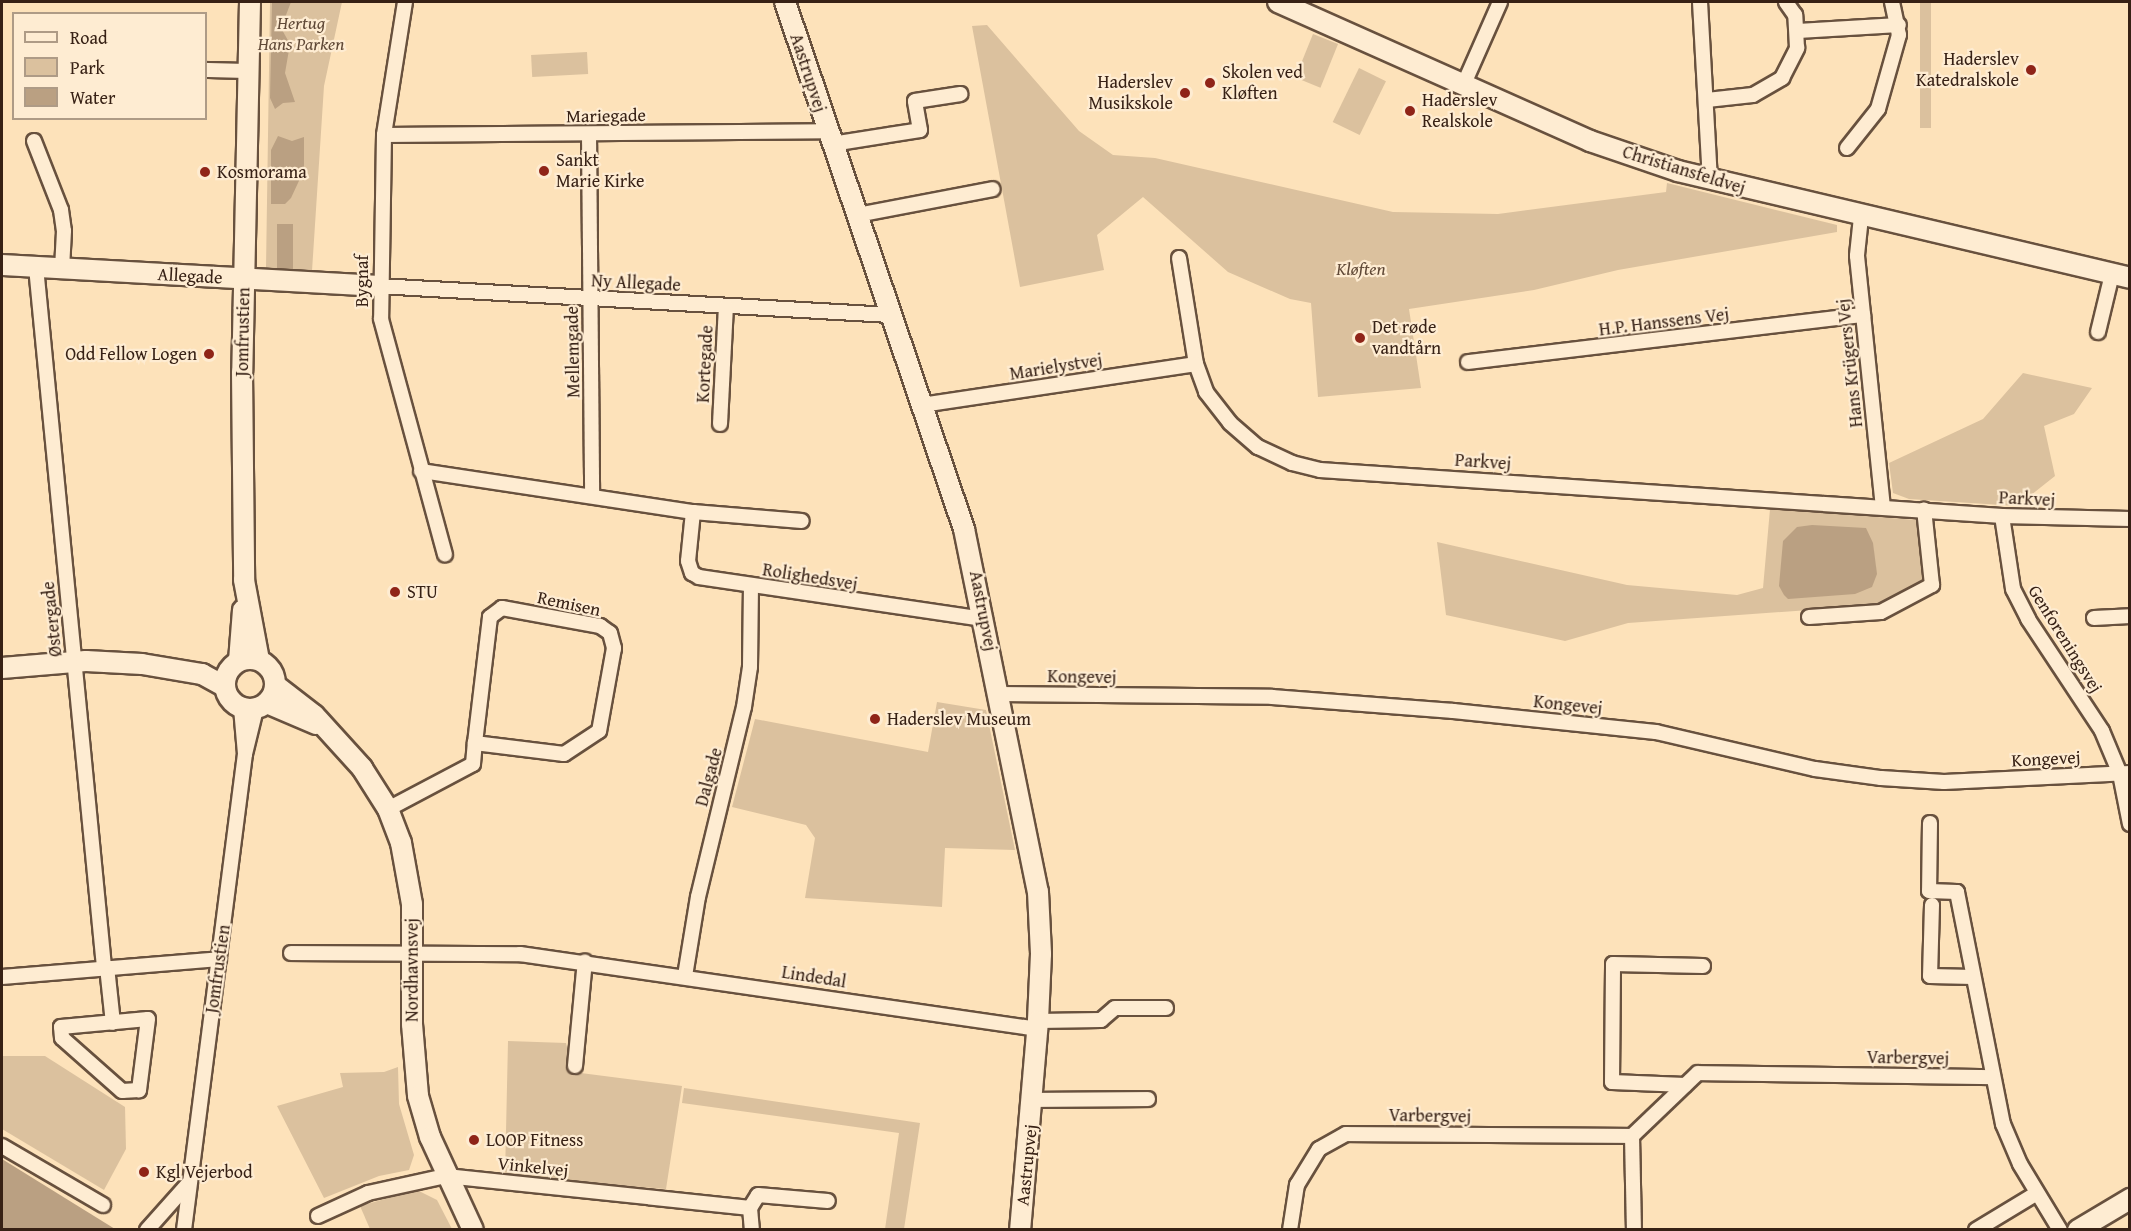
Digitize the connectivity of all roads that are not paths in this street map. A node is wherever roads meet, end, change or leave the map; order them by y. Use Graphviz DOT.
graph roads {
  1 [pos="250,2"];
  2 [pos="405,2"];
  3 [pos="785,2"];
  4 [pos="1278,2"];
  5 [pos="1500,2"];
  6 [pos="1700,2"];
  7 [pos="1786,2"];
  8 [pos="1892,2"];
  9 [pos="1899,25"];
  10 [pos="1798,31"];
  11 [pos="207,70"];
  12 [pos="249,71"];
  13 [pos="1463,86"];
  14 [pos="960,94"];
  15 [pos="1707,100"];
  16 [pos="384,135"];
  17 [pos="589,135"];
  18 [pos="830,138"];
  19 [pos="34,141"];
  20 [pos="1847,148"];
  21 [pos="1710,181"];
  22 [pos="993,189"];
  23 [pos="857,215"];
  24 [pos="1861,217"];
  25 [pos="1179,258"];
  26 [pos="2,265"];
  27 [pos="36,267"];
  28 [pos="62,269"];
  29 [pos="2121,276"];
  30 [pos="244,279"];
  31 [pos="378,286"];
  32 [pos="590,298"];
  33 [pos="726,306"];
  34 [pos="891,315"];
  35 [pos="1863,315"];
  36 [pos="2098,332"];
  37 [pos="1468,362"];
  38 [pos="1196,364"];
  39 [pos="922,405"];
  40 [pos="720,424"];
  41 [pos="421,471"];
  42 [pos="592,496"];
  43 [pos="1883,506"];
  44 [pos="1924,509"];
  45 [pos="693,512"];
  46 [pos="2002,516"];
  47 [pos="2130,519"];
  48 [pos="802,521"];
  49 [pos="445,554"];
  50 [pos="751,586"];
  51 [pos="2130,616"];
  52 [pos="1809,617"];
  53 [pos="2094,618"];
  54 [pos="985,619"];
  55 [pos="80,661"];
  56 [pos="2,668"];
  57 [pos="238,669"];
  58 [pos="275,685"];
  59 [pos="999,694"];
  60 [pos="254,706"];
  61 [pos="322,726"];
  62 [pos="475,743"];
  63 [pos="2125,774"];
  64 [pos="388,808"];
  65 [pos="1930,823"];
  66 [pos="2130,824"];
  67 [pos="1932,905"];
  68 [pos="291,953"];
  69 [pos="413,953"];
  70 [pos="219,959"];
  71 [pos="585,961"];
  72 [pos="1703,966"];
  73 [pos="105,967"];
  74 [pos="685,976"];
  75 [pos="2,977"];
  76 [pos="1973,977"];
  77 [pos="1166,1008"];
  78 [pos="113,1023"];
  79 [pos="1038,1025"];
  80 [pos="575,1066"];
  81 [pos="1991,1077"];
  82 [pos="1684,1085"];
  83 [pos="1033,1100"];
  84 [pos="1148,1100"];
  85 [pos="1632,1136"];
  86 [pos="2,1146"];
  87 [pos="446,1176"];
  88 [pos="188,1184"];
  89 [pos="2037,1193"];
  90 [pos="2130,1199"];
  91 [pos="828,1201"];
  92 [pos="103,1205"];
  93 [pos="750,1208"];
  94 [pos="318,1216"];
  95 [pos="147,1230"];
  96 [pos="184,1230"];
  97 [pos="473,1230"];
  98 [pos="752,1230"];
  99 [pos="1020,1230"];
  100 [pos="1290,1230"];
  101 [pos="1634,1230"];
  102 [pos="1976,1230"];
  103 [pos="2060,1230"];
  104 [pos="2078,1230"];
  1 -- 12 [label="street, Jomfrustien"];
  2 -- 16 [label="street, Bygnaf"];
  3 -- 18 [label="street, Aastrupvej"];
  4 -- 13 [label="street, Christiansfeldvej"];
  5 -- 13 [label="street"];
  6 -- 15 [label="street"];
  7 -- 10 [label="street"];
  8 -- 9 [label="street"];
  9 -- 10 [label="street"];
  9 -- 20 [label="street"];
  10 -- 15 [label="street"];
  11 -- 12 [label="street"];
  12 -- 30 [label="street, Jomfrustien"];
  13 -- 21 [label="street, Christiansfeldvej"];
  14 -- 18 [label="street"];
  15 -- 21 [label="street"];
  16 -- 17 [label="street, Mariegade"];
  16 -- 31 [label="street, Bygnaf"];
  17 -- 18 [label="street, Mariegade"];
  17 -- 32 [label="street, Mellemgade"];
  18 -- 23 [label="street, Aastrupvej"];
  19 -- 28 [label="street"];
  21 -- 24 [label="street, Christiansfeldvej"];
  22 -- 23 [label="street"];
  23 -- 34 [label="street, Aastrupvej"];
  24 -- 29 [label="street, Christiansfeldvej"];
  24 -- 35 [label="street, Hans Krügers Vej"];
  25 -- 38 [label="street, Parkvej"];
  26 -- 27 [label="street, Allegade"];
  27 -- 28 [label="street, Allegade"];
  27 -- 55 [label="street, Østergade"];
  28 -- 30 [label="street, Allegade"];
  29 -- 36 [label="street, Christiansfeldvej"];
  30 -- 31 [label="street, Allegade"];
  30 -- 57 [label="street, Jomfrustien"];
  31 -- 32 [label="street, Ny Allegade"];
  31 -- 41 [label="street, Bygnaf"];
  32 -- 33 [label="street, Ny Allegade"];
  32 -- 42 [label="street, Mellemgade"];
  33 -- 34 [label="street, Ny Allegade"];
  33 -- 40 [label="street, Kortegade"];
  34 -- 39 [label="street, Aastrupvej"];
  35 -- 37 [label="street, H.P. Hanssens Vej"];
  35 -- 43 [label="street, Hans Krügers Vej"];
  38 -- 39 [label="street, Marielystvej"];
  38 -- 43 [label="street, Parkvej"];
  39 -- 54 [label="street, Aastrupvej"];
  41 -- 42 [label="street"];
  41 -- 49 [label="street, Bygnaf"];
  42 -- 45 [label="street"];
  43 -- 44 [label="street, Parkvej"];
  44 -- 46 [label="street, Parkvej"];
  44 -- 52 [label="street"];
  45 -- 48 [label="street"];
  45 -- 50 [label="street, Rolighedsvej"];
  46 -- 47 [label="street, Parkvej"];
  46 -- 63 [label="street, Genforeningsvej"];
  50 -- 54 [label="street, Rolighedsvej"];
  50 -- 74 [label="street, Dalgade"];
  51 -- 53 [label="street"];
  54 -- 59 [label="street, Aastrupvej"];
  55 -- 56 [label="street"];
  55 -- 57 [label="street"];
  55 -- 73 [label="street, Østergade"];
  57 -- 58 [label="street, Nordhavnsvej"];
  57 -- 60 [label="street"];
  58 -- 60 [label="street"];
  58 -- 61 [label="street, Nordhavnsvej"];
  59 -- 63 [label="street, Kongevej"];
  59 -- 79 [label="street, Aastrupvej"];
  60 -- 61 [label="street, Nordhavnsvej"];
  60 -- 70 [label="street, Jomfrustien"];
  61 -- 64 [label="street, Nordhavnsvej"];
  62 -- 62 [label="street, Remisen"];
  62 -- 64 [label="street, Remisen"];
  63 -- 66 [label="street, Genforeningsvej"];
  64 -- 69 [label="street, Nordhavnsvej"];
  65 -- 76 [label="street"];
  67 -- 76 [label="street"];
  68 -- 69 [label="street, Lindedal"];
  69 -- 71 [label="street, Lindedal"];
  69 -- 87 [label="street, Nordhavnsvej"];
  70 -- 73 [label="street"];
  70 -- 88 [label="street, Jomfrustien"];
  71 -- 74 [label="street, Lindedal"];
  71 -- 80 [label="street"];
  72 -- 82 [label="street, Varbergvej"];
  73 -- 75 [label="street"];
  73 -- 78 [label="street, Østergade"];
  74 -- 79 [label="street, Lindedal"];
  76 -- 81 [label="street"];
  77 -- 79 [label="street"];
  78 -- 78 [label="street"];
  79 -- 83 [label="street, Aastrupvej"];
  81 -- 82 [label="street, Varbergvej"];
  81 -- 89 [label="street"];
  82 -- 85 [label="street, Varbergvej"];
  83 -- 84 [label="street, Aastrupvej"];
  83 -- 99 [label="street, Aastrupvej"];
  85 -- 100 [label="street, Varbergvej"];
  85 -- 101 [label="street"];
  86 -- 92 [label="street"];
  87 -- 93 [label="street, Vinkelvej"];
  87 -- 94 [label="street, Vinkelvej"];
  87 -- 97 [label="street, Nordhavnsvej"];
  88 -- 95 [label="street"];
  88 -- 96 [label="street, Jomfrustien"];
  89 -- 102 [label="street"];
  89 -- 103 [label="street"];
  90 -- 104 [label="street"];
  91 -- 93 [label="street"];
  93 -- 98 [label="street"];
}
